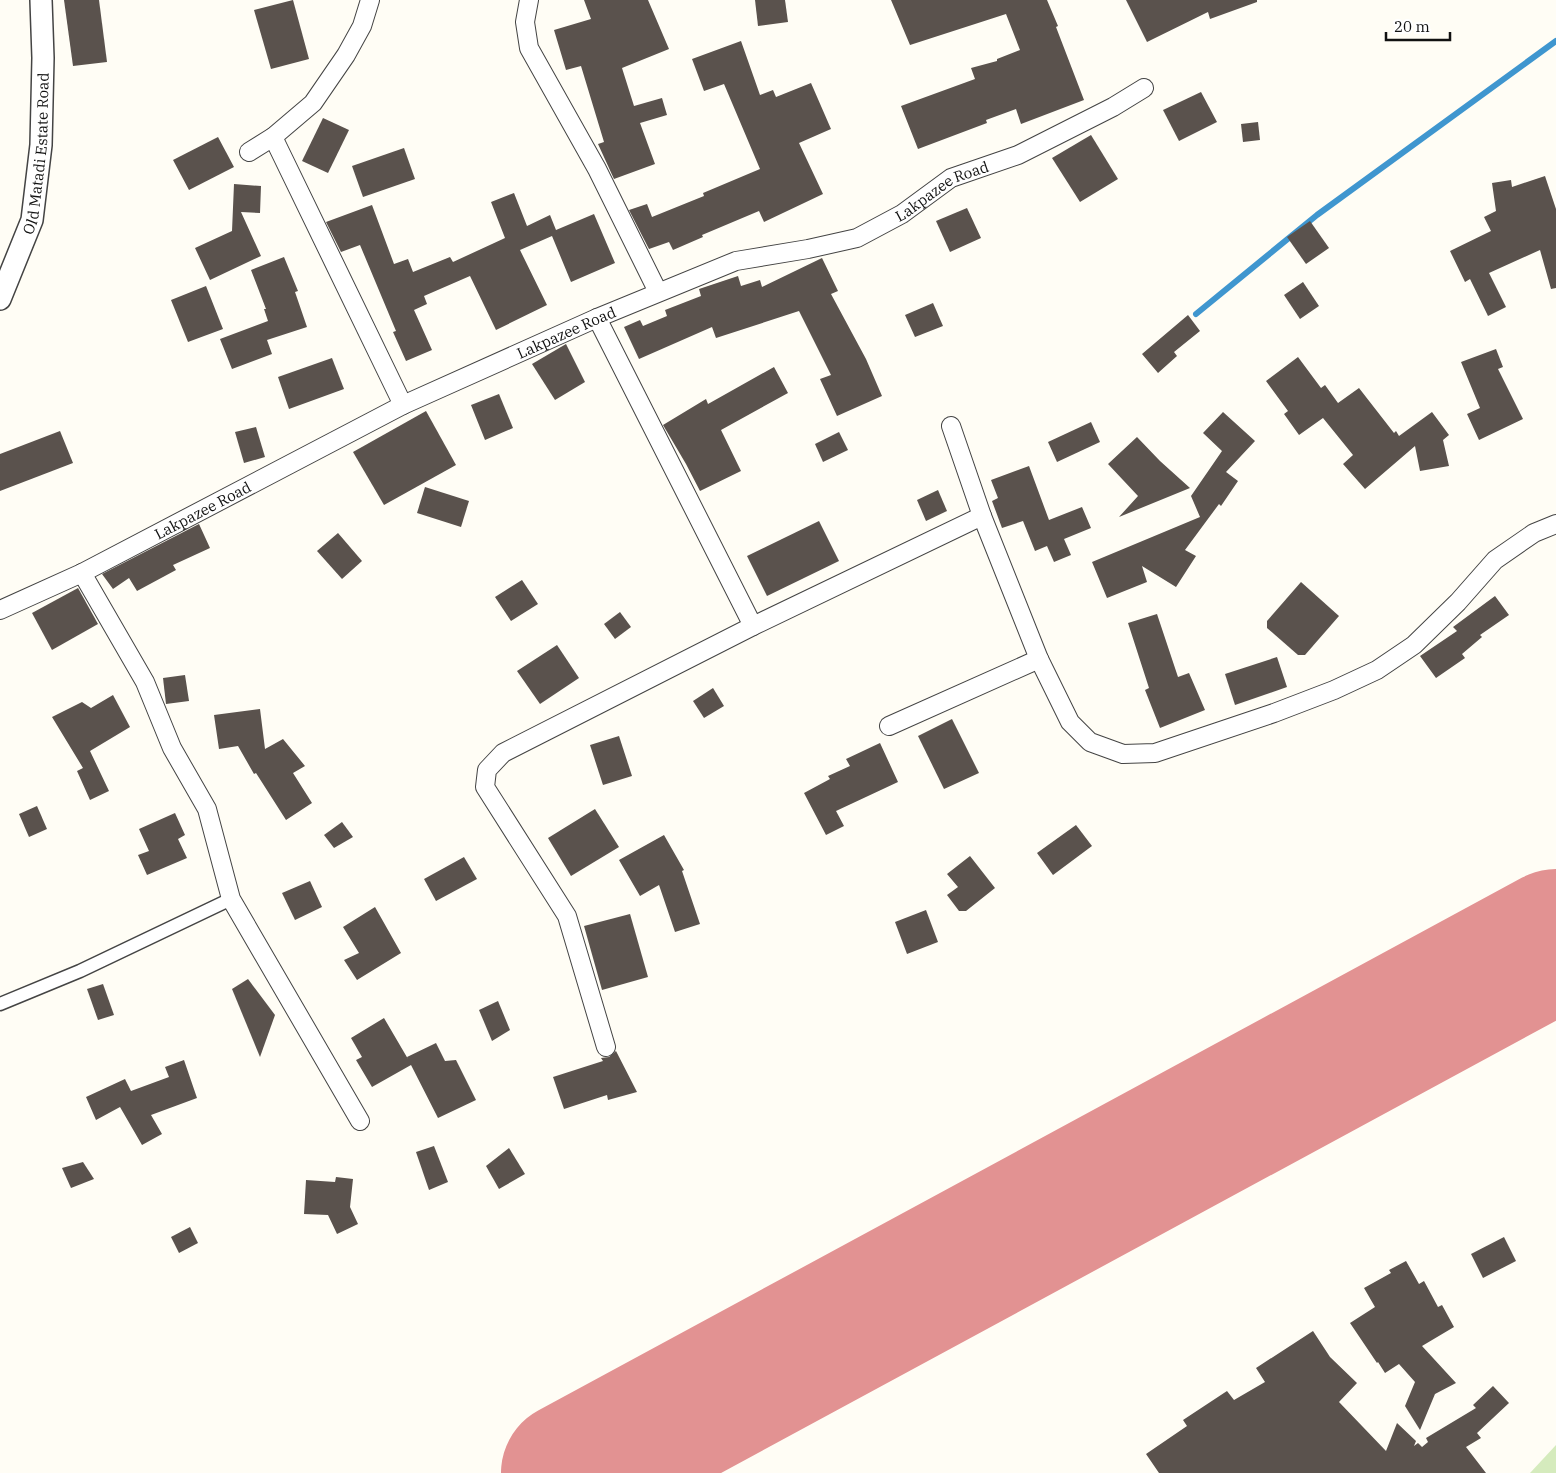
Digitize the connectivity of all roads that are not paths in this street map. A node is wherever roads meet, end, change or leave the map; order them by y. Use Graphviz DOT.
graph roads {
  1 [pos="41,0"];
  2 [pos="370,0"];
  3 [pos="529,0"];
  4 [pos="1144,88"];
  5 [pos="273,137"];
  6 [pos="249,152"];
  7 [pos="658,292"];
  8 [pos="0,299"];
  9 [pos="597,318"];
  10 [pos="403,405"];
  11 [pos="950,426"];
  12 [pos="982,516"];
  13 [pos="1556,524"];
  14 [pos="82,573"];
  15 [pos="0,610"];
  16 [pos="753,626"];
  17 [pos="1039,659"];
  18 [pos="889,726"];
  19 [pos="231,899"];
  20 [pos="0,1004"];
  21 [pos="606,1047"];
  22 [pos="360,1121"];
  1 -- 8 [label="street, Old Matadi Estate Road"];
  2 -- 5 [label="street"];
  3 -- 7 [label="street"];
  4 -- 7 [label="street, Lakpazee Road"];
  5 -- 6 [label="street"];
  5 -- 10 [label="street"];
  7 -- 9 [label="street, Lakpazee Road"];
  9 -- 10 [label="street, Lakpazee Road"];
  9 -- 16 [label="street"];
  10 -- 14 [label="street, Lakpazee Road"];
  11 -- 12 [label="street"];
  12 -- 16 [label="street"];
  12 -- 17 [label="street"];
  13 -- 17 [label="street"];
  14 -- 15 [label="street, Lakpazee Road"];
  14 -- 19 [label="street"];
  16 -- 21 [label="street"];
  17 -- 18 [label="street"];
  19 -- 20 [label="street"];
  19 -- 22 [label="street"];
}
